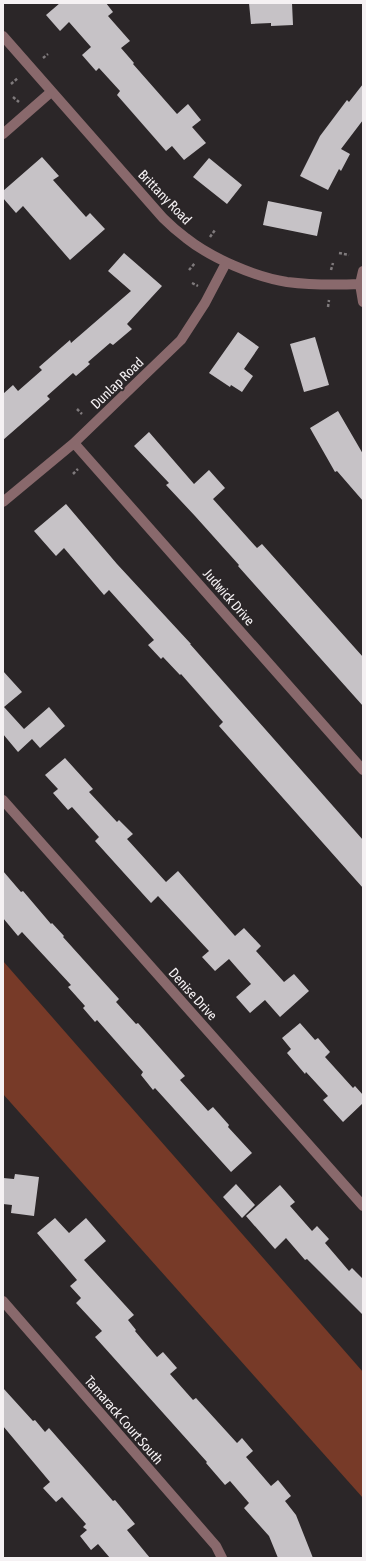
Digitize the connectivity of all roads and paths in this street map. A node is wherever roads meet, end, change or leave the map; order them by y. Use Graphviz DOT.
graph roads {
  1 [pos="3,36"];
  2 [pos="48,54"];
  3 [pos="41,60"];
  4 [pos="18,78"];
  5 [pos="11,84"];
  6 [pos="51,92"];
  7 [pos="13,97"];
  8 [pos="19,102"];
  9 [pos="3,134"];
  10 [pos="215,230"];
  11 [pos="210,237"];
  12 [pos="339,253"];
  13 [pos="349,255"];
  14 [pos="195,263"];
  15 [pos="226,263"];
  16 [pos="333,263"];
  17 [pos="189,270"];
  18 [pos="331,271"];
  19 [pos="363,271"];
  20 [pos="192,283"];
  21 [pos="360,284"];
  22 [pos="198,286"];
  23 [pos="329,299"];
  24 [pos="363,302"];
  25 [pos="328,307"];
  26 [pos="77,409"];
  27 [pos="82,415"];
  28 [pos="74,443"];
  29 [pos="78,469"];
  30 [pos="73,474"];
  31 [pos="3,502"];
  32 [pos="363,770"];
  33 [pos="3,800"];
  34 [pos="363,1206"];
  35 [pos="3,1301"];
  36 [pos="222,1558"];
  1 -- 6 [label="street, Brittany Road"];
  2 -- 3 [label="path"];
  4 -- 5 [label="path"];
  6 -- 9 [label="street"];
  6 -- 15 [label="street, Brittany Road"];
  7 -- 8 [label="path"];
  10 -- 11 [label="path"];
  12 -- 13 [label="path"];
  14 -- 17 [label="path"];
  15 -- 21 [label="street, Brittany Road"];
  15 -- 28 [label="street, Dunlap Road"];
  16 -- 18 [label="path"];
  19 -- 21 [label="street"];
  20 -- 22 [label="path"];
  21 -- 24 [label="street"];
  23 -- 25 [label="path"];
  26 -- 27 [label="path"];
  28 -- 31 [label="street, Dunlap Road"];
  28 -- 32 [label="street, Judwick Drive"];
  29 -- 30 [label="path"];
  33 -- 34 [label="street, Denise Drive"];
  35 -- 36 [label="street, Tamarack Court South"];
}
